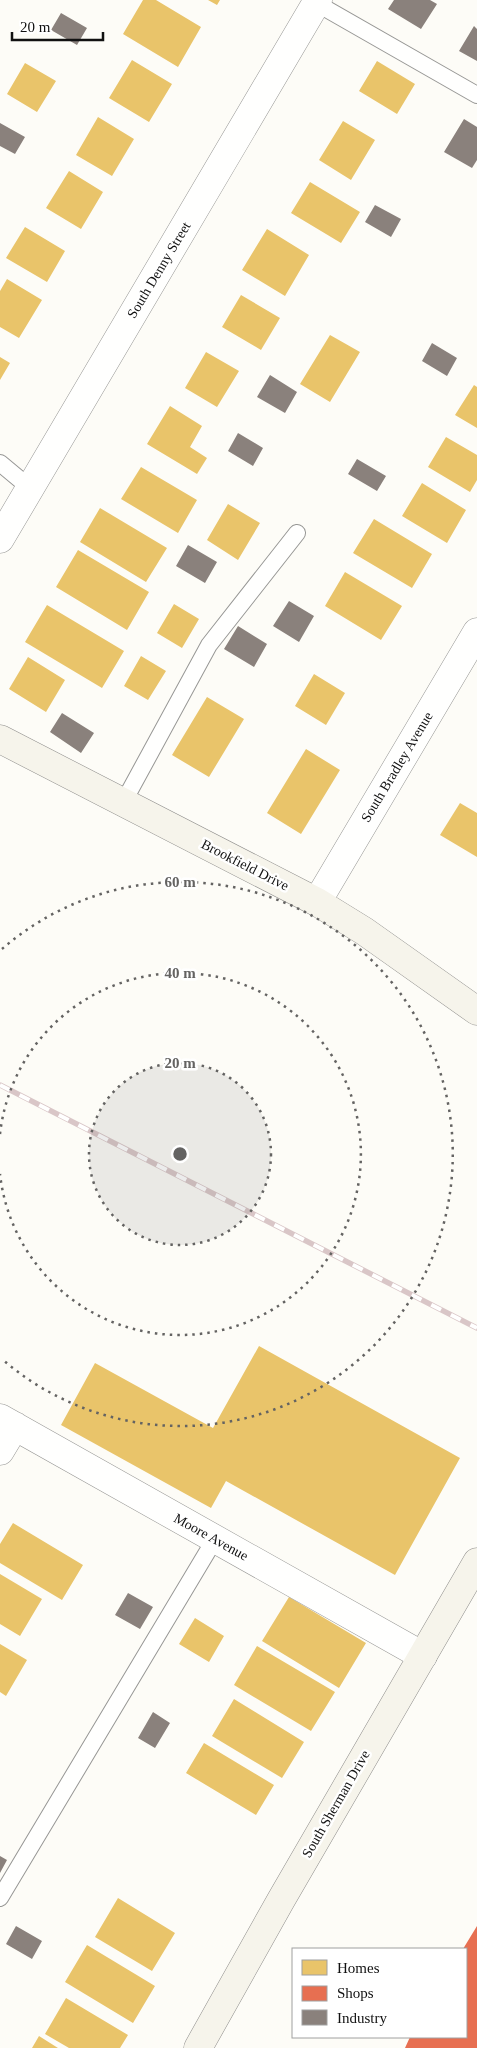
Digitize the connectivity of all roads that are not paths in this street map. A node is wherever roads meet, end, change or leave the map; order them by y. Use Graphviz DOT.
graph roads {
  1 [pos="317,2"];
  2 [pos="477,95"];
  3 [pos="0,463"];
  4 [pos="30,488"];
  5 [pos="297,533"];
  6 [pos="0,540"];
  7 [pos="477,632"];
  8 [pos="0,739"];
  9 [pos="123,803"];
  10 [pos="316,902"];
  11 [pos="477,1011"];
  12 [pos="7,1422"];
  13 [pos="0,1451"];
  14 [pos="215,1539"];
  15 [pos="477,1562"];
  16 [pos="422,1656"];
  17 [pos="0,1898"];
  18 [pos="198,2048"];
  1 -- 2 [label="lane"];
  1 -- 4 [label="street, South Denny Street"];
  3 -- 4 [label="lane"];
  4 -- 6 [label="street, South Denny Street"];
  5 -- 9 [label="lane"];
  7 -- 10 [label="street, South Bradley Avenue"];
  8 -- 9 [label="main road, Brookfield Drive"];
  9 -- 10 [label="main road, Brookfield Drive"];
  10 -- 11 [label="main road, Brookfield Drive"];
  12 -- 13 [label="street"];
  12 -- 14 [label="street, Moore Avenue"];
  14 -- 16 [label="street, Moore Avenue"];
  14 -- 17 [label="lane"];
  15 -- 16 [label="main road, South Sherman Drive"];
  16 -- 18 [label="main road, South Sherman Drive"];
}
